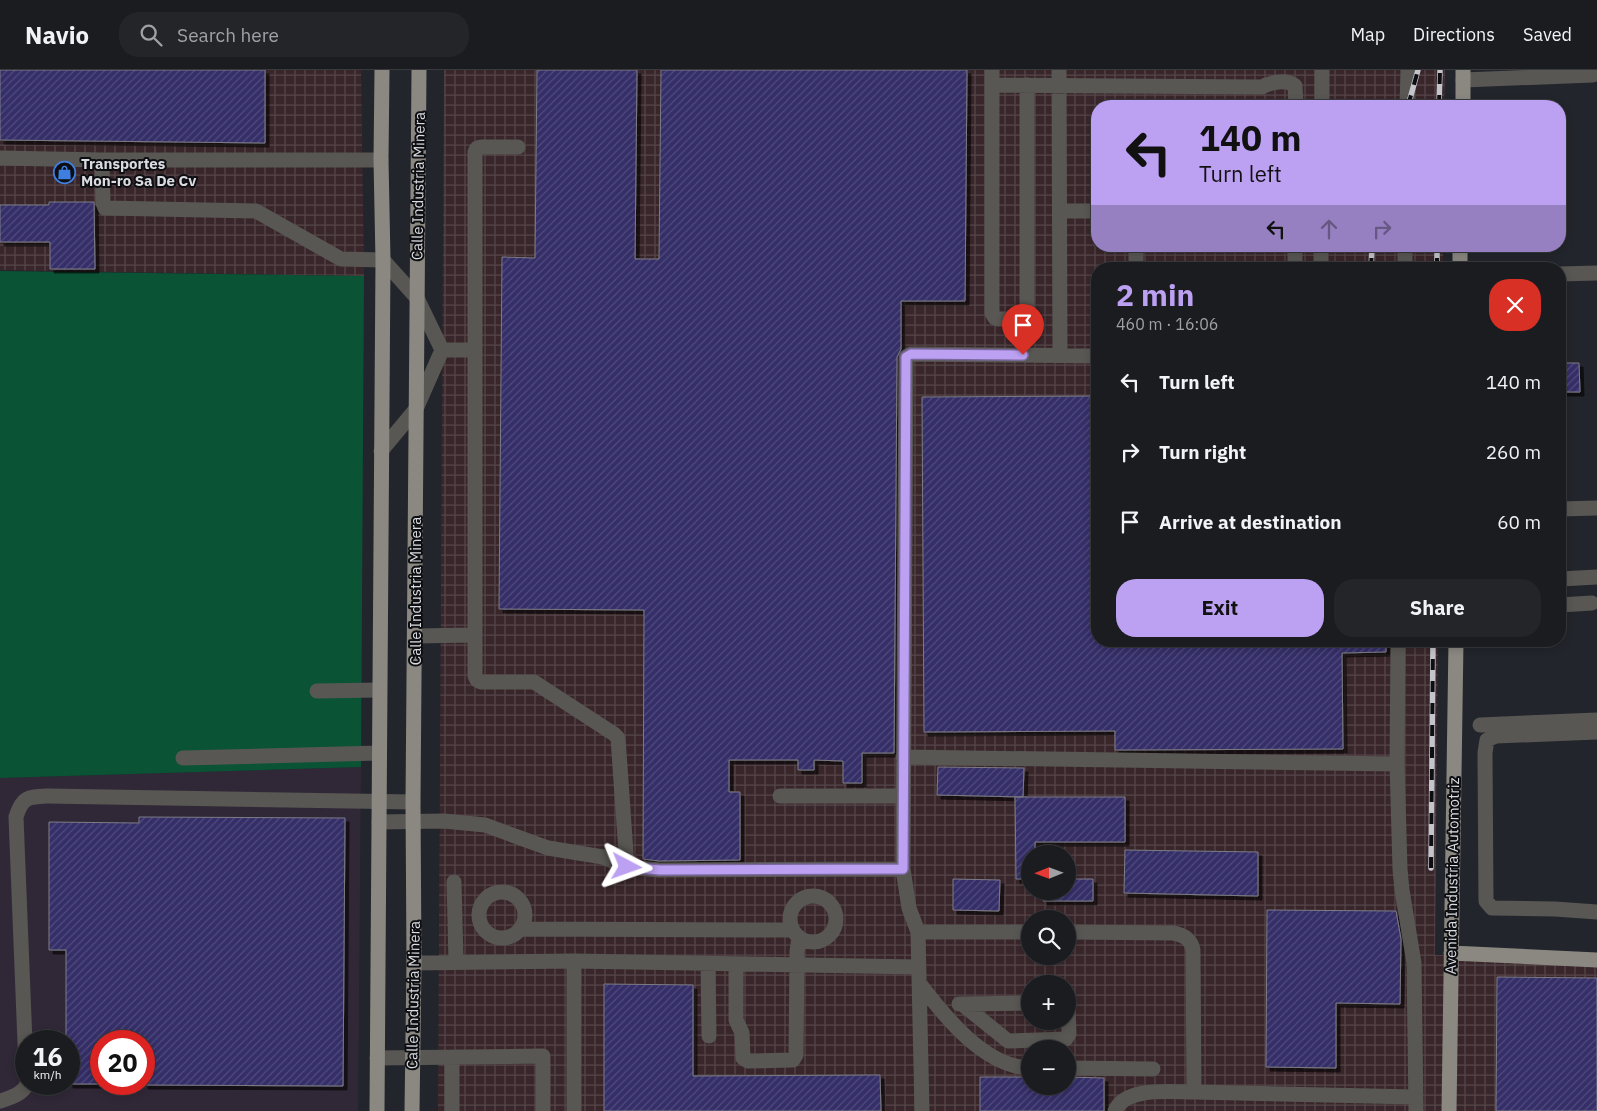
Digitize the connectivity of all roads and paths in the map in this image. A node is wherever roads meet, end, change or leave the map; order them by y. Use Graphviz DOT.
graph roads {
  1 [pos="382,70"];
  2 [pos="420,70"];
  3 [pos="1059,70"];
  4 [pos="1322,70"];
  5 [pos="1408,70"];
  6 [pos="1463,75"];
  7 [pos="1593,75"];
  8 [pos="992,78"];
  9 [pos="1027,85"];
  10 [pos="1060,85"];
  11 [pos="1296,100"];
  12 [pos="1322,100"];
  13 [pos="1407,100"];
  14 [pos="1462,100"];
  15 [pos="518,147"];
  16 [pos="0,158"];
  17 [pos="102,160"];
  18 [pos="381,160"];
  19 [pos="1060,211"];
  20 [pos="1091,211"];
  21 [pos="383,260"];
  22 [pos="1597,273"];
  23 [pos="1566,274"];
  24 [pos="417,298"];
  25 [pos="442,350"];
  26 [pos="475,350"];
  27 [pos="1060,356"];
  28 [pos="1091,356"];
  29 [pos="416,408"];
  30 [pos="381,450"];
  31 [pos="1597,508"];
  32 [pos="1566,510"];
  33 [pos="1597,577"];
  34 [pos="1566,579"];
  35 [pos="1592,603"];
  36 [pos="1566,605"];
  37 [pos="475,635"];
  38 [pos="415,636"];
  39 [pos="1398,647"];
  40 [pos="1456,647"];
  41 [pos="380,690"];
  42 [pos="317,691"];
  43 [pos="1597,720"];
  44 [pos="1480,726"];
  45 [pos="1597,732"];
  46 [pos="379,752"];
  47 [pos="903,757"];
  48 [pos="182,758"];
  49 [pos="1397,764"];
  50 [pos="780,796"];
  51 [pos="903,796"];
  52 [pos="379,801"];
  53 [pos="413,802"];
  54 [pos="414,821"];
  55 [pos="379,822"];
  56 [pos="627,867"];
  57 [pos="903,869"];
  58 [pos="454,882"];
  59 [pos="1597,912"];
  60 [pos="520,929"];
  61 [pos="918,932"];
  62 [pos="1021,932"];
  63 [pos="1076,932"];
  64 [pos="1451,953"];
  65 [pos="1597,960"];
  66 [pos="456,961"];
  67 [pos="574,961"];
  68 [pos="414,963"];
  69 [pos="708,964"];
  70 [pos="736,965"];
  71 [pos="797,965"];
  72 [pos="918,967"];
  73 [pos="920,984"];
  74 [pos="1021,1003"];
  75 [pos="962,1004"];
  76 [pos="940,1011"];
  77 [pos="24,1030"];
  78 [pos="1069,1030"];
  79 [pos="708,1036"];
  80 [pos="376,1058"];
  81 [pos="412,1058"];
  82 [pos="452,1058"];
  83 [pos="1021,1067"];
  84 [pos="1076,1068"];
  85 [pos="1153,1069"];
  86 [pos="1194,1092"];
  87 [pos="16,1095"];
  88 [pos="0,1101"];
  89 [pos="1415,1104"];
  90 [pos="377,1111"];
  91 [pos="412,1111"];
  92 [pos="452,1111"];
  93 [pos="543,1111"];
  94 [pos="574,1111"];
  95 [pos="922,1111"];
  96 [pos="1115,1111"];
  97 [pos="1448,1111"];
  1 -- 18 [label="main road"];
  2 -- 24 [label="main road, Calle Industria Minera"];
  3 -- 10 [label="street"];
  4 -- 12 [label="street"];
  5 -- 13 [label="street"];
  6 -- 7 [label="street"];
  6 -- 14 [label="main road"];
  8 -- 9 [label="street"];
  8 -- 9 [label="street"];
  9 -- 10 [label="street"];
  10 -- 11 [label="street"];
  10 -- 19 [label="street"];
  15 -- 26 [label="street"];
  16 -- 17 [label="street"];
  17 -- 18 [label="street"];
  17 -- 21 [label="street"];
  18 -- 21 [label="main road"];
  19 -- 20 [label="street"];
  19 -- 27 [label="street"];
  21 -- 24 [label="street"];
  21 -- 30 [label="main road"];
  22 -- 23 [label="street"];
  24 -- 25 [label="street"];
  24 -- 29 [label="main road, Calle Industria Minera"];
  25 -- 26 [label="street"];
  25 -- 29 [label="street"];
  26 -- 37 [label="street"];
  27 -- 28 [label="street"];
  27 -- 47 [label="street"];
  29 -- 30 [label="street"];
  29 -- 38 [label="main road, Calle Industria Minera"];
  30 -- 41 [label="main road"];
  31 -- 32 [label="street"];
  33 -- 34 [label="street"];
  35 -- 36 [label="street"];
  37 -- 38 [label="street"];
  37 -- 56 [label="street"];
  38 -- 53 [label="main road, Calle Industria Minera"];
  39 -- 49 [label="street"];
  40 -- 64 [label="main road, Avenida Industria Automotriz"];
  41 -- 42 [label="street"];
  41 -- 46 [label="main road"];
  43 -- 44 [label="street"];
  45 -- 59 [label="street"];
  46 -- 48 [label="street"];
  46 -- 52 [label="main road"];
  47 -- 49 [label="street"];
  47 -- 51 [label="street"];
  49 -- 89 [label="street"];
  50 -- 51 [label="street"];
  51 -- 57 [label="street"];
  52 -- 53 [label="street"];
  52 -- 55 [label="main road"];
  52 -- 77 [label="street"];
  53 -- 54 [label="main road, Calle Industria Minera"];
  54 -- 55 [label="street"];
  54 -- 56 [label="street"];
  54 -- 68 [label="main road, Calle Industria Minera"];
  55 -- 80 [label="main road"];
  56 -- 57 [label="street"];
  57 -- 61 [label="street"];
  58 -- 66 [label="street"];
  60 -- 71 [label="street"];
  61 -- 62 [label="street"];
  61 -- 72 [label="street"];
  63 -- 86 [label="street"];
  64 -- 65 [label="main road"];
  64 -- 97 [label="main road, Avenida Industria Automotriz"];
  66 -- 67 [label="street"];
  66 -- 68 [label="street"];
  67 -- 69 [label="street"];
  67 -- 94 [label="street"];
  68 -- 81 [label="main road, Calle Industria Minera"];
  69 -- 70 [label="street"];
  69 -- 79 [label="street"];
  70 -- 71 [label="street"];
  70 -- 71 [label="street"];
  71 -- 72 [label="street"];
  72 -- 73 [label="street"];
  73 -- 76 [label="street"];
  73 -- 95 [label="street"];
  74 -- 75 [label="street"];
  75 -- 76 [label="street"];
  75 -- 78 [label="street"];
  76 -- 83 [label="street"];
  80 -- 81 [label="street"];
  80 -- 90 [label="main road"];
  81 -- 82 [label="street"];
  81 -- 91 [label="main road, Calle Industria Minera"];
  82 -- 92 [label="street"];
  82 -- 93 [label="street"];
  84 -- 85 [label="street"];
  86 -- 89 [label="street"];
  86 -- 96 [label="street"];
  87 -- 88 [label="street"];
}
